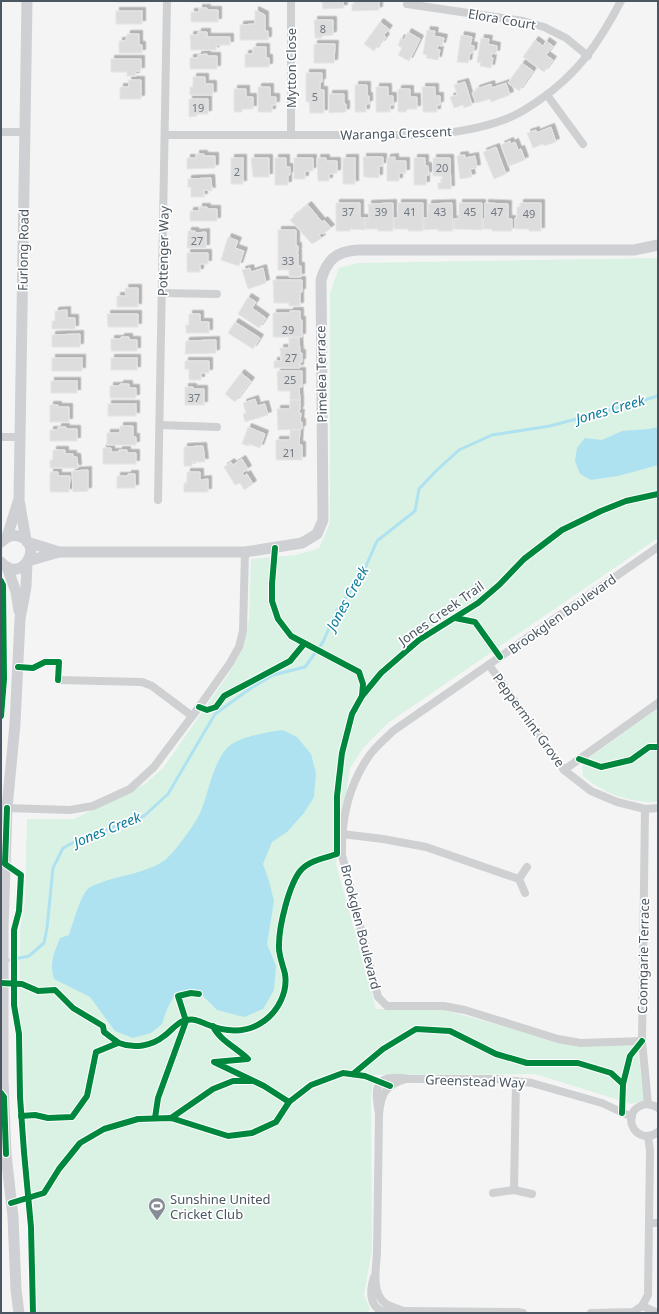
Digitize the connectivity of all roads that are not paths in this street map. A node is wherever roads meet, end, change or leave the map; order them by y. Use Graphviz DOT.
graph roads {
  1 [pos="27,1"];
  2 [pos="167,1"];
  3 [pos="291,1"];
  4 [pos="621,1"];
  5 [pos="407,4"];
  6 [pos="588,56"];
  7 [pos="547,95"];
  8 [pos="1,132"];
  9 [pos="25,132"];
  10 [pos="165,135"];
  11 [pos="291,135"];
  12 [pos="583,144"];
  13 [pos="658,245"];
  14 [pos="634,250"];
  15 [pos="658,253"];
  16 [pos="162,293"];
  17 [pos="217,294"];
  18 [pos="160,425"];
  19 [pos="217,427"];
  20 [pos="1,437"];
  21 [pos="20,437"];
  22 [pos="19,500"];
  23 [pos="158,500"];
  24 [pos="3,540"];
  25 [pos="27,541"];
  26 [pos="658,547"];
  27 [pos="59,552"];
  28 [pos="245,552"];
  29 [pos="28,562"];
  30 [pos="4,564"];
  31 [pos="20,619"];
  32 [pos="489,664"];
  33 [pos="58,680"];
  34 [pos="658,703"];
  35 [pos="192,716"];
  36 [pos="564,770"];
  37 [pos="7,808"];
  38 [pos="658,808"];
  39 [pos="645,809"];
  40 [pos="342,834"];
  41 [pos="527,867"];
  42 [pos="519,879"];
  43 [pos="525,893"];
  44 [pos="642,1041"];
  45 [pos="516,1081"];
  46 [pos="648,1104"];
  47 [pos="658,1108"];
  48 [pos="632,1117"];
  49 [pos="658,1132"];
  50 [pos="648,1136"];
  51 [pos="514,1190"];
  52 [pos="493,1193"];
  53 [pos="532,1194"];
  54 [pos="649,1222"];
  55 [pos="658,1223"];
  56 [pos="376,1271"];
  57 [pos="16,1290"];
  58 [pos="642,1306"];
  59 [pos="404,1311"];
  60 [pos="658,1312"];
  61 [pos="13,1313"];
  62 [pos="19,1313"];
  63 [pos="389,1313"];
  64 [pos="392,1313"];
  65 [pos="523,1313"];
  66 [pos="591,1313"];
  1 -- 9 [label="main road, Furlong Road"];
  2 -- 10 [label="street, Pottenger Way"];
  3 -- 11 [label="street, Mytton Close"];
  4 -- 6 [label="street, Waranga Crescent"];
  5 -- 6 [label="street, Elora Court"];
  6 -- 7 [label="street, Waranga Crescent"];
  7 -- 11 [label="street, Waranga Crescent"];
  7 -- 12 [label="street"];
  8 -- 9 [label="street"];
  9 -- 21 [label="main road, Furlong Road"];
  10 -- 11 [label="street, Waranga Crescent"];
  10 -- 16 [label="street, Pottenger Way"];
  13 -- 14 [label="main road, Pimelea Terrace"];
  14 -- 15 [label="main road, Pimelea Terrace"];
  14 -- 28 [label="main road, Pimelea Terrace"];
  16 -- 17 [label="street"];
  16 -- 18 [label="street, Pottenger Way"];
  18 -- 19 [label="street"];
  18 -- 23 [label="street, Pottenger Way"];
  20 -- 21 [label="street"];
  21 -- 22 [label="main road, Furlong Road"];
  22 -- 24 [label="main road, Furlong Road"];
  22 -- 25 [label="main road, Furlong Road"];
  24 -- 25 [label="main road, Pimelea Terrace"];
  25 -- 27 [label="main road, Pimelea Terrace"];
  25 -- 29 [label="main road, Furlong Road"];
  26 -- 32 [label="street, Brookglen Boulevard"];
  27 -- 28 [label="main road, Pimelea Terrace"];
  27 -- 29 [label="main road, Pimelea Terrace"];
  28 -- 35 [label="street"];
  29 -- 30 [label="main road, Pimelea Terrace"];
  29 -- 31 [label="main road"];
  30 -- 31 [label="main road"];
  31 -- 37 [label="main road"];
  32 -- 36 [label="street, Peppermint Grove"];
  32 -- 40 [label="street, Brookglen Boulevard"];
  33 -- 35 [label="street"];
  34 -- 36 [label="street"];
  35 -- 37 [label="street"];
  36 -- 39 [label="street, Peppermint Grove"];
  37 -- 57 [label="main road"];
  38 -- 39 [label="street, Peppermint Grove"];
  39 -- 44 [label="street, Coomgarie Terrace"];
  40 -- 42 [label="street"];
  40 -- 44 [label="street, Brookglen Boulevard"];
  41 -- 42 [label="street"];
  42 -- 43 [label="street"];
  44 -- 46 [label="street, Coomgarie Terrace"];
  45 -- 48 [label="street, Greenstead Way"];
  45 -- 51 [label="street"];
  45 -- 56 [label="street, Greenstead Way"];
  46 -- 47 [label="street"];
  46 -- 48 [label="street"];
  48 -- 50 [label="street"];
  49 -- 50 [label="street"];
  50 -- 54 [label="street"];
  51 -- 52 [label="street"];
  51 -- 53 [label="street"];
  54 -- 55 [label="street"];
  54 -- 58 [label="street"];
  56 -- 59 [label="street, Greenstead Way"];
  56 -- 63 [label="street, Greenstead Way"];
  57 -- 61 [label="main road"];
  57 -- 62 [label="main road"];
  58 -- 60 [label="street"];
  58 -- 66 [label="street"];
  59 -- 64 [label="street, Greenstead Way"];
  59 -- 65 [label="street, Greenstead Way"];
}
